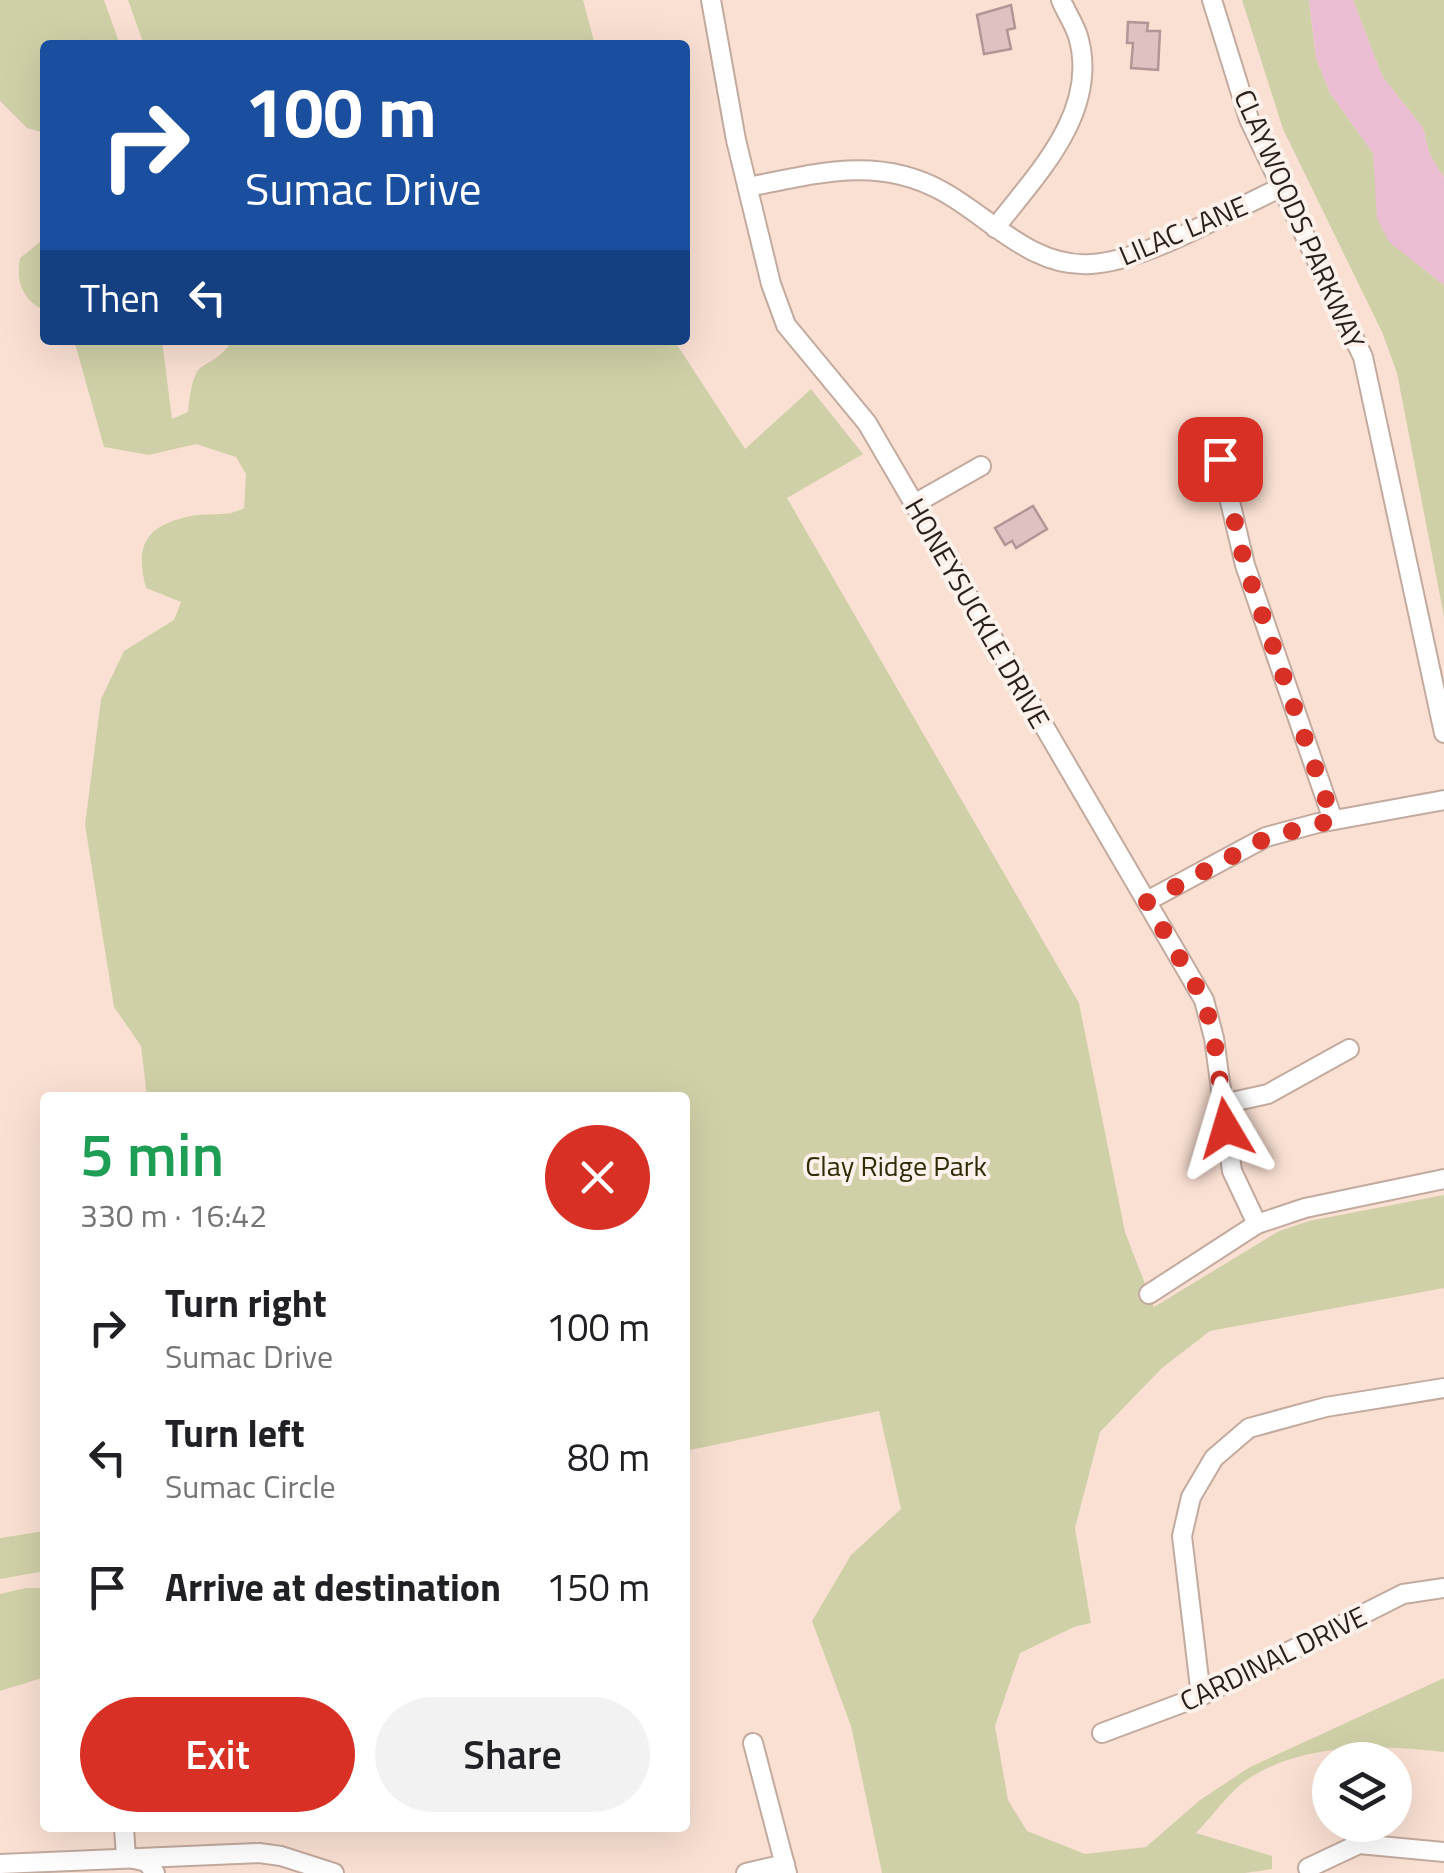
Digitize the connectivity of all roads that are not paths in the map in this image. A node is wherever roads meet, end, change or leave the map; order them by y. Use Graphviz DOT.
graph roads {
  1 [pos="711,0"];
  2 [pos="1061,0"];
  3 [pos="1212,0"];
  4 [pos="748,187"];
  5 [pos="1282,187"];
  6 [pos="995,228"];
  7 [pos="1220,459"];
  8 [pos="982,466"];
  9 [pos="914,504"];
  10 [pos="1444,733"];
  11 [pos="1444,800"];
  12 [pos="1333,820"];
  13 [pos="1147,902"];
  14 [pos="1348,1049"];
  15 [pos="1223,1104"];
  16 [pos="1444,1179"];
  17 [pos="1257,1224"];
  18 [pos="1149,1294"];
  19 [pos="1444,1388"];
  20 [pos="1444,1588"];
  21 [pos="1201,1696"];
  22 [pos="1102,1733"];
  23 [pos="753,1743"];
  24 [pos="124,1832"];
  25 [pos="1444,1852"];
  26 [pos="126,1858"];
  27 [pos="0,1864"];
  28 [pos="786,1868"];
  29 [pos="1308,1868"];
  30 [pos="155,1873"];
  31 [pos="334,1873"];
  32 [pos="746,1873"];
  1 -- 4 [label="street, HONEYSUCKLE DRIVE"];
  2 -- 6 [label="street"];
  3 -- 5 [label="street, CLAYWOODS PARKWAY"];
  4 -- 6 [label="street, LILAC LANE"];
  4 -- 9 [label="street, HONEYSUCKLE DRIVE"];
  5 -- 6 [label="street, LILAC LANE"];
  5 -- 10 [label="street, CLAYWOODS PARKWAY"];
  7 -- 12 [label="street"];
  8 -- 9 [label="street"];
  9 -- 13 [label="street, HONEYSUCKLE DRIVE"];
  11 -- 12 [label="street"];
  12 -- 13 [label="street"];
  13 -- 15 [label="street, HONEYSUCKLE DRIVE"];
  14 -- 15 [label="street"];
  15 -- 17 [label="street, HONEYSUCKLE DRIVE"];
  16 -- 17 [label="street"];
  17 -- 18 [label="street"];
  19 -- 21 [label="street"];
  20 -- 21 [label="street, CARDINAL DRIVE"];
  21 -- 22 [label="street, CARDINAL DRIVE"];
  23 -- 28 [label="street"];
  24 -- 26 [label="street"];
  25 -- 29 [label="street"];
  26 -- 27 [label="street"];
  26 -- 30 [label="street"];
  26 -- 31 [label="street"];
  28 -- 32 [label="street"];
}
